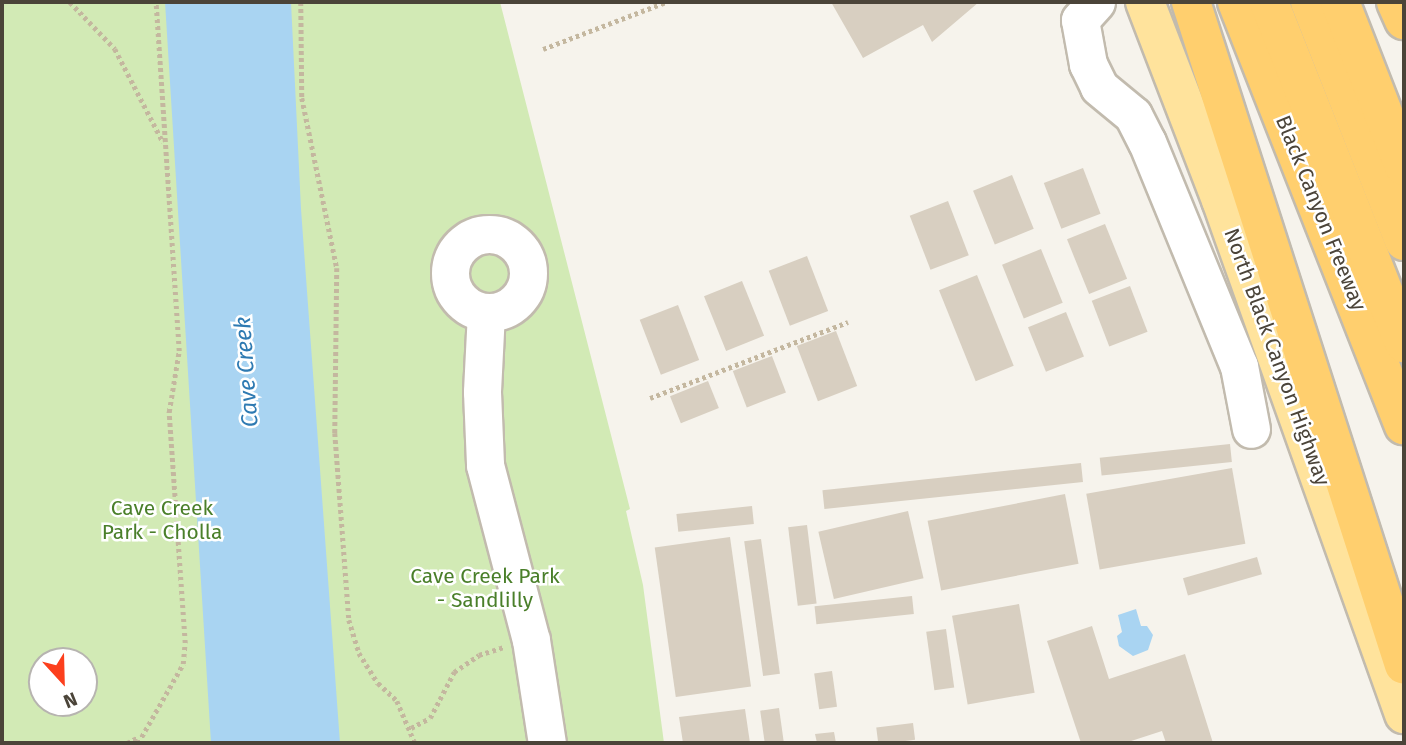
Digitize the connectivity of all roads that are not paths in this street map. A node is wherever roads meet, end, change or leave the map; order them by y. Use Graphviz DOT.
graph roads {
  1 [pos="1096,2"];
  2 [pos="1145,2"];
  3 [pos="1191,2"];
  4 [pos="1237,2"];
  5 [pos="1269,2"];
  6 [pos="1310,2"];
  7 [pos="1340,2"];
  8 [pos="1396,2"];
  9 [pos="1404,20"];
  10 [pos="1404,166"];
  11 [pos="1404,242"];
  12 [pos="486,312"];
  13 [pos="1404,343"];
  14 [pos="1404,425"];
  15 [pos="1251,429"];
  16 [pos="1404,665"];
  17 [pos="1404,714"];
  18 [pos="547,743"];
  1 -- 15 [label="lane"];
  2 -- 17 [label="main road, North Black Canyon Highway"];
  3 -- 16 [label="highway"];
  4 -- 14 [label="highway, Black Canyon Freeway"];
  5 -- 13 [label="highway"];
  6 -- 11 [label="highway"];
  7 -- 10 [label="highway"];
  8 -- 9 [label="highway"];
  12 -- 18 [label="lane"];
}
